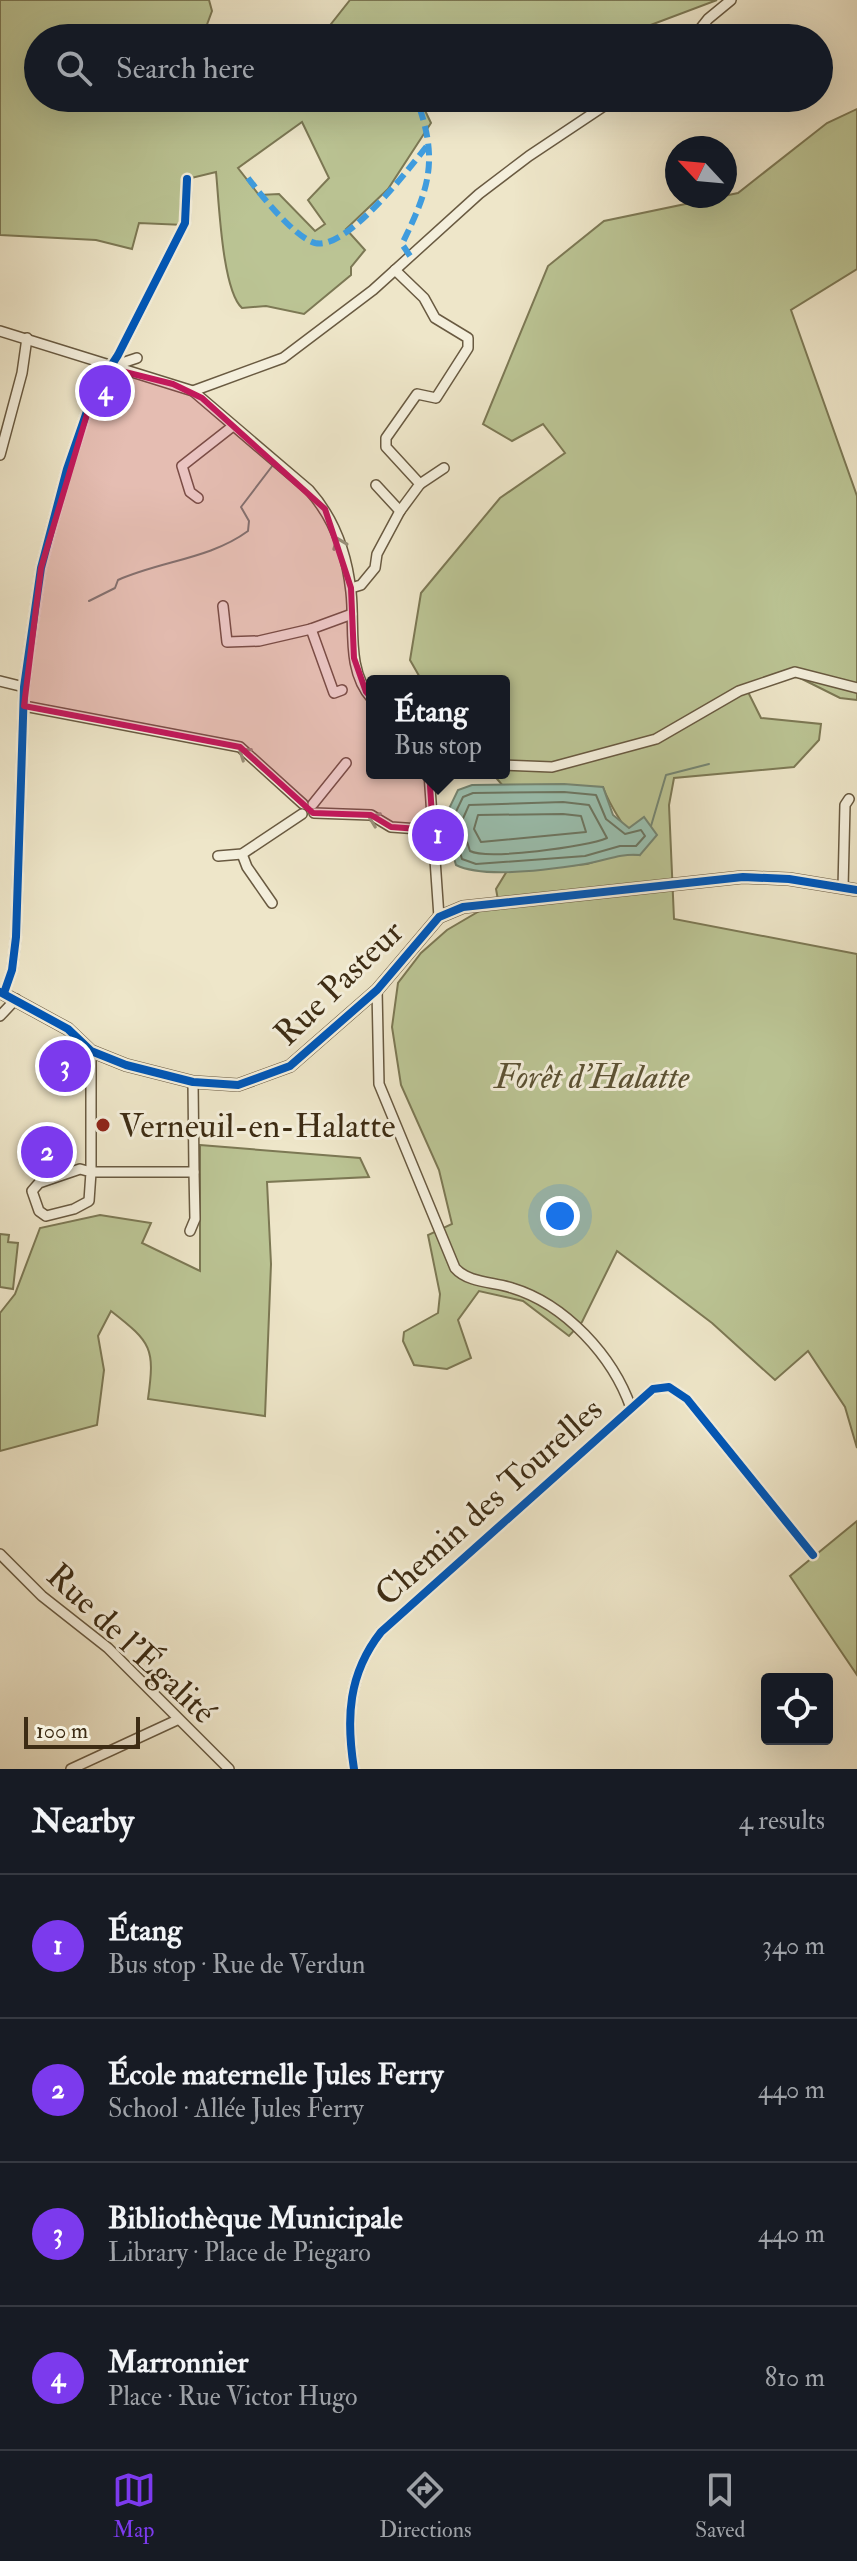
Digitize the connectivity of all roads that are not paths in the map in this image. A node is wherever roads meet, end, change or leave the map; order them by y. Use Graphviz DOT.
graph roads {
  1 [pos="731,0"];
  2 [pos="704,24"];
  3 [pos="596,112"];
  4 [pos="187,179"];
  5 [pos="395,270"];
  6 [pos="0,331"];
  7 [pos="27,338"];
  8 [pos="137,358"];
  9 [pos="109,368"];
  10 [pos="193,391"];
  11 [pos="233,426"];
  12 [pos="0,455"];
  13 [pos="444,468"];
  14 [pos="420,484"];
  15 [pos="376,485"];
  16 [pos="198,498"];
  17 [pos="400,511"];
  18 [pos="351,588"];
  19 [pos="223,606"];
  20 [pos="352,614"];
  21 [pos="311,629"];
  22 [pos="0,681"];
  23 [pos="24,687"];
  24 [pos="857,688"];
  25 [pos="342,690"];
  26 [pos="366,692"];
  27 [pos="24,706"];
  28 [pos="346,763"];
  29 [pos="510,765"];
  30 [pos="429,779"];
  31 [pos="849,799"];
  32 [pos="308,809"];
  33 [pos="433,830"];
  34 [pos="242,854"];
  35 [pos="218,856"];
  36 [pos="843,888"];
  37 [pos="857,890"];
  38 [pos="272,903"];
  39 [pos="439,917"];
  40 [pos="377,990"];
  41 [pos="2,992"];
  42 [pos="16,999"];
  43 [pos="0,1016"];
  44 [pos="91,1051"];
  45 [pos="193,1082"];
  46 [pos="91,1172"];
  47 [pos="194,1172"];
  48 [pos="190,1231"];
  49 [pos="631,1408"];
  50 [pos="0,1554"];
  51 [pos="813,1555"];
  52 [pos="177,1720"];
  53 [pos="71,1769"];
  54 [pos="229,1769"];
  55 [pos="354,1769"];
  1 -- 2 [label="street"];
  3 -- 5 [label="street"];
  4 -- 9 [label="street"];
  5 -- 10 [label="street"];
  5 -- 14 [label="street"];
  6 -- 7 [label="street"];
  7 -- 9 [label="street"];
  7 -- 12 [label="street"];
  8 -- 9 [label="street"];
  9 -- 10 [label="street"];
  9 -- 23 [label="street"];
  10 -- 11 [label="street"];
  11 -- 16 [label="street"];
  18 -- 11 [label="street, one-way"];
  13 -- 14 [label="street"];
  14 -- 17 [label="street"];
  15 -- 17 [label="street"];
  17 -- 18 [label="street"];
  18 -- 20 [label="street"];
  19 -- 21 [label="street"];
  20 -- 21 [label="street"];
  20 -- 26 [label="street"];
  21 -- 25 [label="street"];
  22 -- 23 [label="street"];
  23 -- 27 [label="street"];
  24 -- 29 [label="street"];
  32 -- 27 [label="street, one-way"];
  27 -- 41 [label="street"];
  28 -- 32 [label="street"];
  30 -- 33 [label="street"];
  31 -- 36 [label="street"];
  33 -- 32 [label="street, one-way"];
  32 -- 34 [label="street"];
  33 -- 39 [label="street"];
  34 -- 35 [label="street"];
  34 -- 38 [label="street"];
  36 -- 37 [label="street"];
  36 -- 39 [label="street"];
  39 -- 40 [label="street, Rue Pasteur"];
  40 -- 45 [label="street, Rue Pasteur"];
  40 -- 49 [label="street"];
  41 -- 42 [label="street, Rue Pasteur"];
  42 -- 43 [label="street"];
  42 -- 44 [label="street, Rue Pasteur"];
  44 -- 45 [label="street, Rue Pasteur"];
  44 -- 46 [label="street"];
  45 -- 47 [label="street"];
  46 -- 46 [label="street"];
  46 -- 47 [label="street"];
  47 -- 48 [label="street"];
  49 -- 51 [label="street, Chemin des Tourelles"];
  49 -- 55 [label="street, Chemin des Tourelles"];
  50 -- 52 [label="street, Rue de l'Égalité"];
  52 -- 53 [label="street"];
  52 -- 54 [label="street, Rue de l'Égalité"];
}
